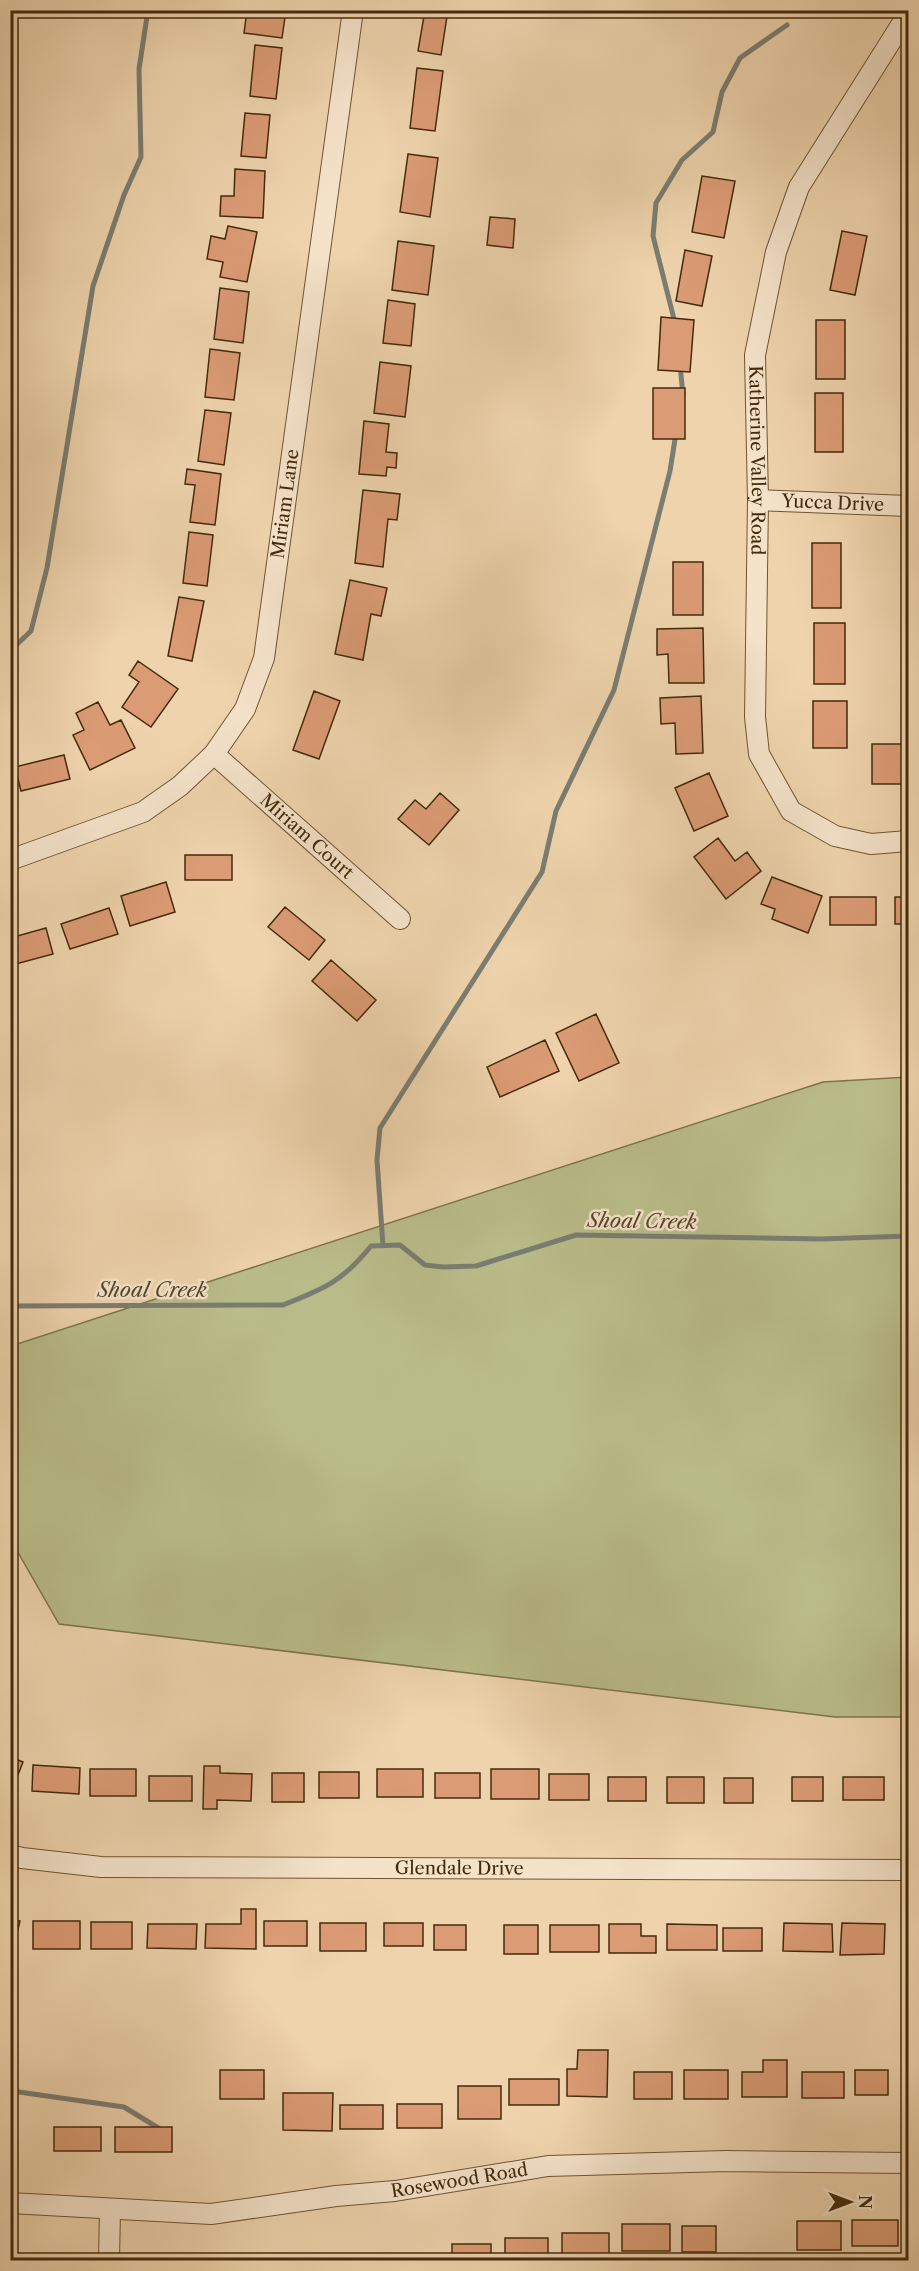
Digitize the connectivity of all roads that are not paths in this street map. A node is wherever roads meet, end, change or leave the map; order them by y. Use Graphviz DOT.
graph roads {
  1 [pos="352,10"];
  2 [pos="909,14"];
  3 [pos="758,500"];
  4 [pos="909,506"];
  5 [pos="214,754"];
  6 [pos="909,841"];
  7 [pos="10,860"];
  8 [pos="400,919"];
  9 [pos="10,1855"];
  10 [pos="909,1870"];
  11 [pos="909,2163"];
  12 [pos="10,2203"];
  13 [pos="110,2209"];
  14 [pos="109,2260"];
  1 -- 5 [label="street, Miriam Lane"];
  2 -- 3 [label="street, Katherine Valley Road"];
  3 -- 4 [label="street, Yucca Drive"];
  3 -- 6 [label="street, Katherine Valley Road"];
  5 -- 7 [label="street, Miriam Lane"];
  5 -- 8 [label="street, Miriam Court"];
  9 -- 10 [label="street, Glendale Drive"];
  11 -- 13 [label="street, Rosewood Road"];
  12 -- 13 [label="street, Rosewood Road"];
  13 -- 14 [label="street"];
}
